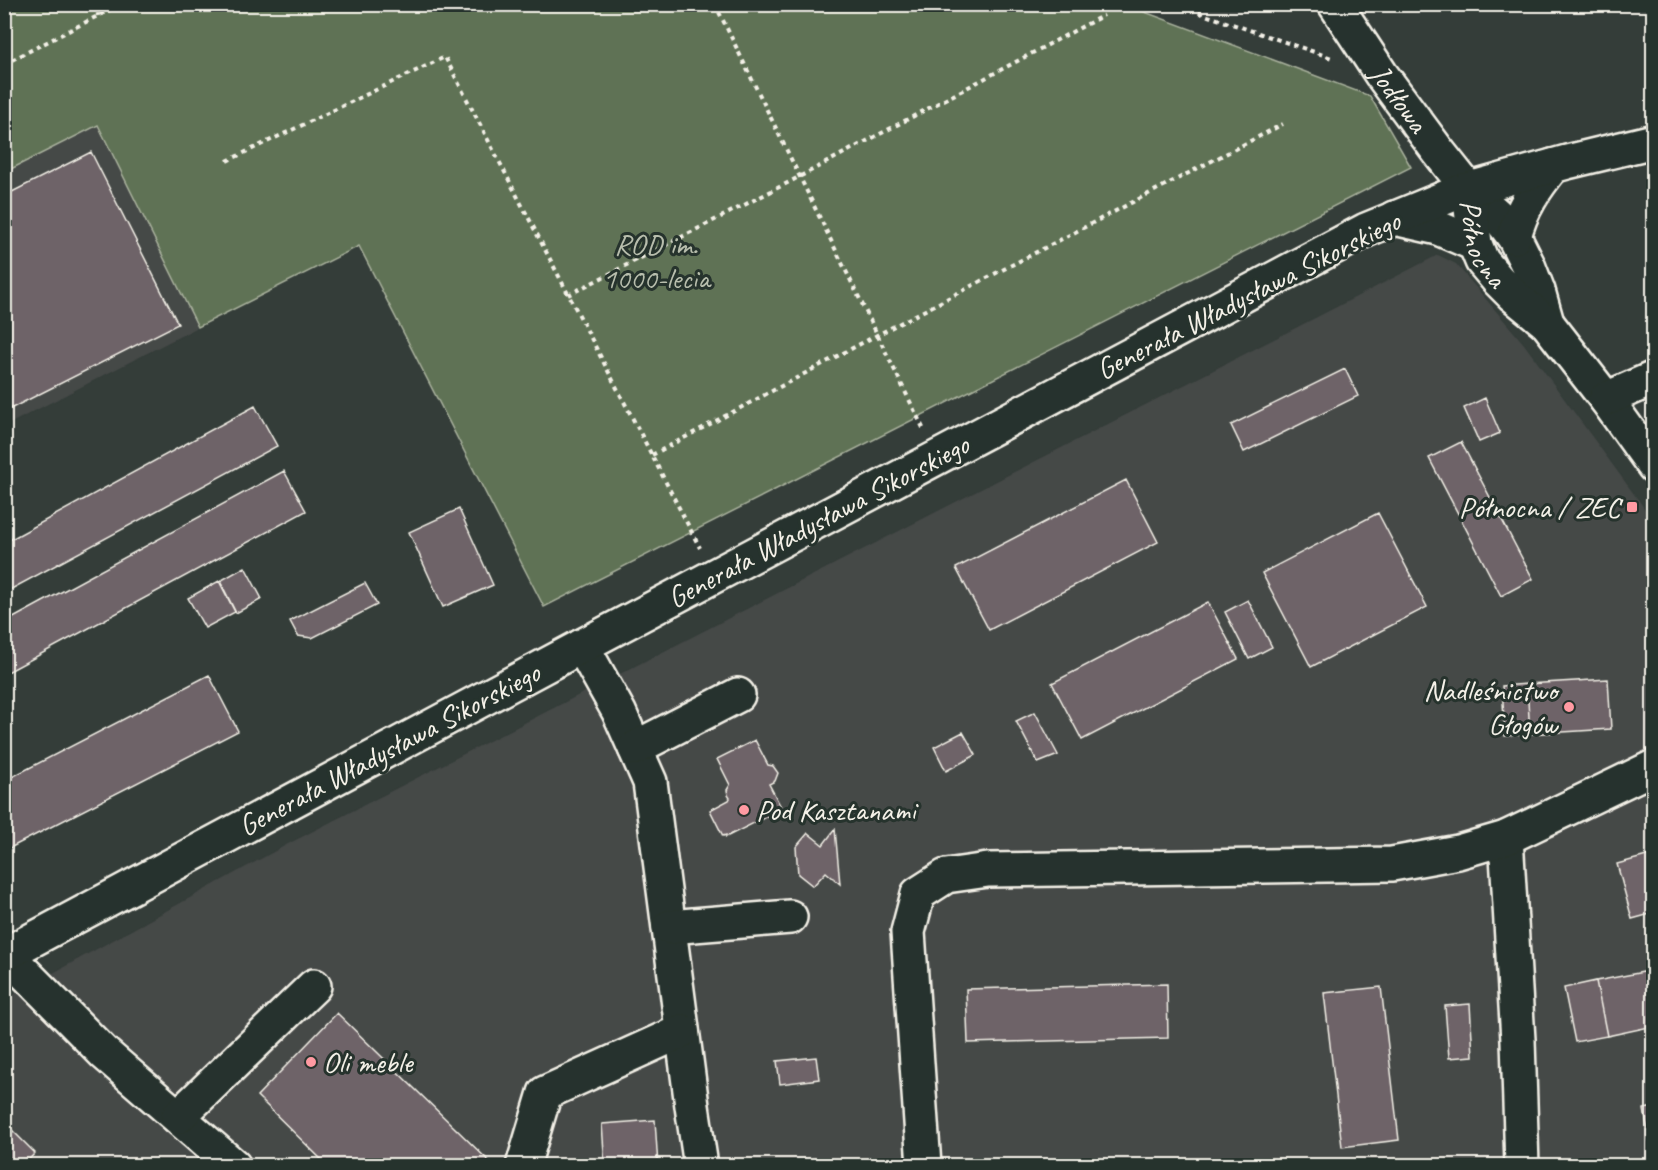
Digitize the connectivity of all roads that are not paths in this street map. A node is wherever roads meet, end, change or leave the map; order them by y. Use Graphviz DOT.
graph roads {
  1 [pos="1335,4"];
  2 [pos="1653,141"];
  3 [pos="1553,166"];
  4 [pos="1468,190"];
  5 [pos="1394,218"];
  6 [pos="1514,237"];
  7 [pos="1475,244"];
  8 [pos="1547,323"];
  9 [pos="1653,378"];
  10 [pos="1606,399"];
  11 [pos="1653,466"];
  12 [pos="582,646"];
  13 [pos="738,695"];
  14 [pos="635,748"];
  15 [pos="1653,767"];
  16 [pos="1506,838"];
  17 [pos="790,917"];
  18 [pos="669,927"];
  19 [pos="5,954"];
  20 [pos="314,986"];
  21 [pos="682,1030"];
  22 [pos="178,1117"];
  23 [pos="234,1166"];
  24 [pos="523,1166"];
  25 [pos="701,1166"];
  26 [pos="924,1166"];
  27 [pos="1522,1166"];
  1 -- 4 [label="street, Jodłowa"];
  2 -- 3 [label="street, Generała Władysława Sikorskiego"];
  3 -- 4 [label="street, Generała Władysława Sikorskiego"];
  3 -- 6 [label="street"];
  4 -- 5 [label="street, Generała Władysława Sikorskiego"];
  4 -- 6 [label="street, Północna"];
  4 -- 7 [label="street, Północna"];
  5 -- 7 [label="street"];
  5 -- 12 [label="street, Generała Władysława Sikorskiego"];
  6 -- 8 [label="street, Północna"];
  7 -- 8 [label="street, Północna"];
  8 -- 10 [label="street, Północna"];
  9 -- 10 [label="street"];
  10 -- 11 [label="street, Północna"];
  12 -- 14 [label="street"];
  12 -- 19 [label="street, Generała Władysława Sikorskiego"];
  13 -- 14 [label="street"];
  14 -- 18 [label="street"];
  15 -- 16 [label="street"];
  16 -- 26 [label="street"];
  16 -- 27 [label="street"];
  17 -- 18 [label="street"];
  18 -- 21 [label="street"];
  19 -- 22 [label="street"];
  20 -- 22 [label="street"];
  21 -- 24 [label="street"];
  21 -- 25 [label="street"];
  22 -- 23 [label="street"];
}
